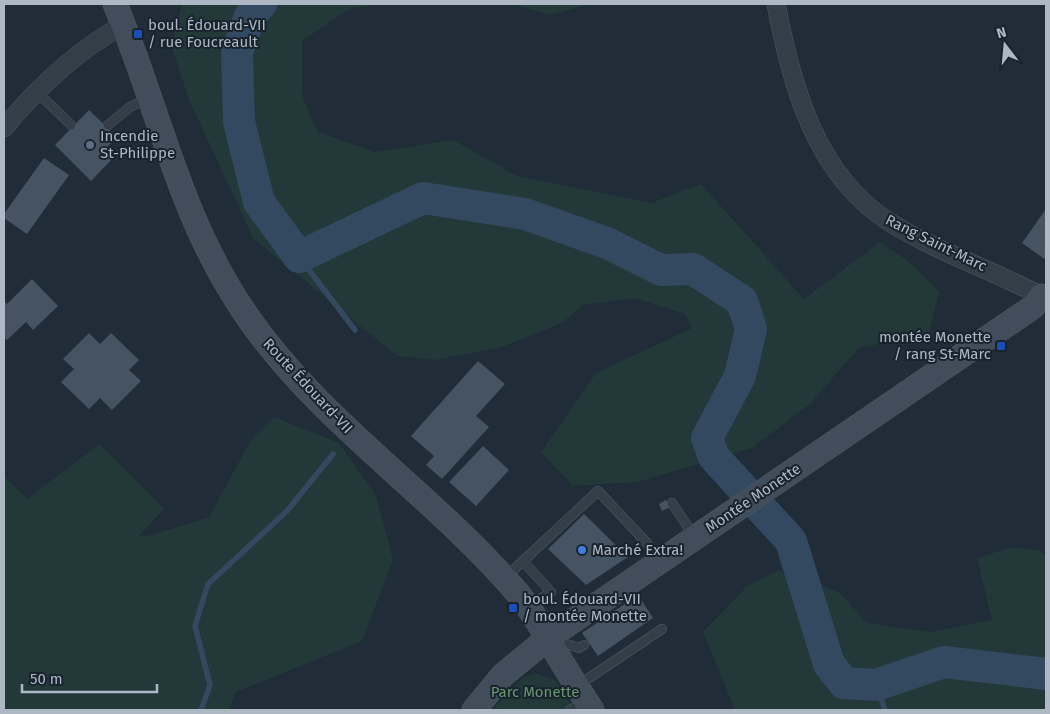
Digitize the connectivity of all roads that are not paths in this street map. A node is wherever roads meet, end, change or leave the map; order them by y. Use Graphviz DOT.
graph roads {
  1 [pos="776,4"];
  2 [pos="119,14"];
  3 [pos="36,91"];
  4 [pos="149,98"];
  5 [pos="71,125"];
  6 [pos="108,125"];
  7 [pos="4,128"];
  8 [pos="1044,298"];
  9 [pos="672,503"];
  10 [pos="695,538"];
  11 [pos="523,561"];
  12 [pos="660,561"];
  13 [pos="504,578"];
  14 [pos="528,606"];
  15 [pos="662,628"];
  16 [pos="548,638"];
  17 [pos="584,645"];
  18 [pos="582,702"];
  19 [pos="481,707"];
  1 -- 8 [label="street, Rang Saint-Marc"];
  2 -- 3 [label="street"];
  2 -- 4 [label="main road, Route Édouard-VII"];
  3 -- 5 [label="lane"];
  3 -- 7 [label="street"];
  4 -- 6 [label="lane"];
  4 -- 13 [label="main road, Route Édouard-VII"];
  8 -- 10 [label="main road, Montée Monette"];
  9 -- 10 [label="lane"];
  10 -- 12 [label="main road, Montée Monette"];
  11 -- 12 [label="lane"];
  11 -- 13 [label="lane"];
  11 -- 14 [label="lane"];
  12 -- 16 [label="main road, Montée Monette"];
  13 -- 14 [label="main road, Route Édouard-VII"];
  14 -- 16 [label="main road, Route Édouard-VII"];
  15 -- 18 [label="lane"];
  16 -- 17 [label="lane"];
  16 -- 18 [label="main road, Route Édouard-VII"];
  16 -- 19 [label="main road, Montée Monette"];
}
